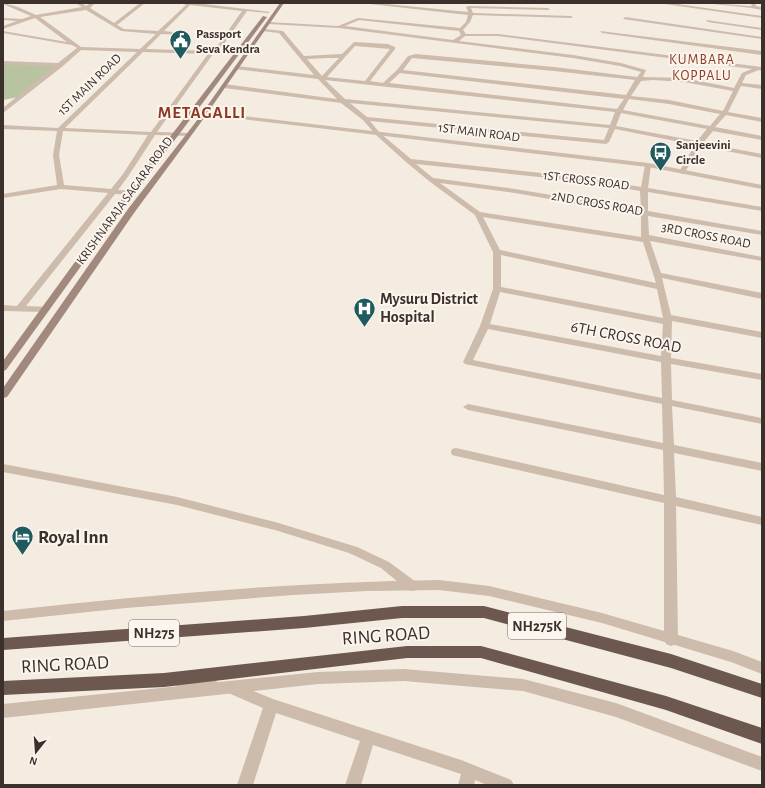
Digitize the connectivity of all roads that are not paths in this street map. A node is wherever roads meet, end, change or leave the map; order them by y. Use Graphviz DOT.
graph roads {
  1 [pos="3,3"];
  2 [pos="78,3"];
  3 [pos="93,3"];
  4 [pos="143,3"];
  5 [pos="181,3"];
  6 [pos="275,3"];
  7 [pos="282,3"];
  8 [pos="363,3"];
  9 [pos="463,3"];
  10 [pos="660,3"];
  11 [pos="713,3"];
  12 [pos="189,4"];
  13 [pos="467,4"];
  14 [pos="754,5"];
  15 [pos="87,8"];
  16 [pos="548,9"];
  17 [pos="762,9"];
  18 [pos="245,10"];
  19 [pos="717,11"];
  20 [pos="268,12"];
  21 [pos="471,14"];
  22 [pos="36,16"];
  23 [pos="571,17"];
  24 [pos="762,17"];
  25 [pos="625,18"];
  26 [pos="3,19"];
  27 [pos="22,21"];
  28 [pos="708,21"];
  29 [pos="269,23"];
  30 [pos="114,25"];
  31 [pos="339,27"];
  32 [pos="3,28"];
  33 [pos="762,29"];
  34 [pos="264,30"];
  35 [pos="701,30"];
  36 [pos="3,32"];
  37 [pos="462,32"];
  38 [pos="602,32"];
  39 [pos="159,33"];
  40 [pos="182,34"];
  41 [pos="670,36"];
  42 [pos="762,38"];
  43 [pos="454,42"];
  44 [pos="72,44"];
  45 [pos="80,48"];
  46 [pos="663,48"];
  47 [pos="143,50"];
  48 [pos="214,52"];
  49 [pos="238,53"];
  50 [pos="762,53"];
  51 [pos="247,54"];
  52 [pos="343,56"];
  53 [pos="303,58"];
  54 [pos="3,63"];
  55 [pos="762,63"];
  56 [pos="60,65"];
  57 [pos="237,68"];
  58 [pos="760,69"];
  59 [pos="399,71"];
  60 [pos="321,77"];
  61 [pos="638,79"];
  62 [pos="367,82"];
  63 [pos="386,84"];
  64 [pos="224,86"];
  65 [pos="738,87"];
  66 [pos="762,87"];
  67 [pos="627,96"];
  68 [pos="19,97"];
  69 [pos="7,99"];
  70 [pos="343,101"];
  71 [pos="3,110"];
  72 [pos="619,111"];
  73 [pos="192,112"];
  74 [pos="725,112"];
  75 [pos="204,113"];
  76 [pos="365,119"];
  77 [pos="762,120"];
  78 [pos="3,127"];
  79 [pos="613,127"];
  80 [pos="713,127"];
  81 [pos="61,128"];
  82 [pos="154,133"];
  83 [pos="177,134"];
  84 [pos="378,134"];
  85 [pos="188,135"];
  86 [pos="762,138"];
  87 [pos="699,143"];
  88 [pos="762,156"];
  89 [pos="408,161"];
  90 [pos="648,165"];
  91 [pos="682,172"];
  92 [pos="431,180"];
  93 [pos="61,187"];
  94 [pos="762,187"];
  95 [pos="644,189"];
  96 [pos="112,191"];
  97 [pos="131,193"];
  98 [pos="3,196"];
  99 [pos="762,209"];
  100 [pos="643,212"];
  101 [pos="478,214"];
  102 [pos="762,233"];
  103 [pos="646,238"];
  104 [pos="497,252"];
  105 [pos="762,259"];
  106 [pos="658,275"];
  107 [pos="661,287"];
  108 [pos="497,289"];
  109 [pos="762,296"];
  110 [pos="4,309"];
  111 [pos="19,309"];
  112 [pos="46,309"];
  113 [pos="667,320"];
  114 [pos="485,326"];
  115 [pos="762,335"];
  116 [pos="666,360"];
  117 [pos="3,368"];
  118 [pos="762,377"];
  119 [pos="3,395"];
  120 [pos="667,402"];
  121 [pos="468,407"];
  122 [pos="762,421"];
  123 [pos="669,448"];
  124 [pos="456,452"];
  125 [pos="762,467"];
  126 [pos="3,468"];
  127 [pos="670,501"];
  128 [pos="762,521"];
  129 [pos="412,586"];
  130 [pos="3,616"];
  131 [pos="304,622"];
  132 [pos="671,640"];
  133 [pos="3,644"];
  134 [pos="762,668"];
  135 [pos="164,680"];
  136 [pos="3,688"];
  137 [pos="233,688"];
  138 [pos="762,691"];
  139 [pos="271,705"];
  140 [pos="3,711"];
  141 [pos="369,736"];
  142 [pos="762,736"];
  143 [pos="762,764"];
  144 [pos="467,778"];
  145 [pos="245,785"];
  146 [pos="353,785"];
  147 [pos="506,785"];
  1 -- 22 [label="street"];
  2 -- 15 [label="street"];
  3 -- 15 [label="street"];
  4 -- 30 [label="street"];
  5 -- 12 [label="street"];
  6 -- 20 [label="main road, KRISHNARAJA SAGARA ROAD"];
  7 -- 29 [label="main road, KRISHNARAJA SAGARA ROAD"];
  8 -- 21 [label="street"];
  9 -- 13 [label="street"];
  10 -- 19 [label="street"];
  11 -- 14 [label="street"];
  12 -- 18 [label="street"];
  12 -- 39 [label="street, 1ST MAIN ROAD"];
  13 -- 16 [label="street"];
  13 -- 21 [label="street"];
  14 -- 17 [label="street"];
  15 -- 22 [label="street"];
  15 -- 30 [label="street"];
  18 -- 20 [label="street"];
  18 -- 48 [label="street"];
  19 -- 24 [label="street"];
  19 -- 28 [label="street"];
  20 -- 49 [label="main road, KRISHNARAJA SAGARA ROAD"];
  21 -- 23 [label="street"];
  21 -- 37 [label="street"];
  22 -- 27 [label="street"];
  22 -- 44 [label="street"];
  25 -- 35 [label="street"];
  26 -- 27 [label="street"];
  27 -- 32 [label="street"];
  28 -- 33 [label="street"];
  28 -- 35 [label="street"];
  29 -- 31 [label="street"];
  29 -- 34 [label="main road, KRISHNARAJA SAGARA ROAD"];
  30 -- 39 [label="street"];
  31 -- 37 [label="street"];
  31 -- 43 [label="street"];
  34 -- 51 [label="main road, KRISHNARAJA SAGARA ROAD"];
  34 -- 53 [label="street"];
  35 -- 42 [label="street"];
  36 -- 44 [label="street"];
  37 -- 43 [label="street"];
  37 -- 46 [label="street"];
  38 -- 46 [label="street"];
  39 -- 40 [label="street"];
  39 -- 47 [label="street, 1ST MAIN ROAD"];
  41 -- 46 [label="street"];
  43 -- 61 [label="street"];
  44 -- 45 [label="street"];
  45 -- 47 [label="street"];
  45 -- 56 [label="street"];
  46 -- 50 [label="street"];
  46 -- 58 [label="street"];
  47 -- 48 [label="street"];
  47 -- 81 [label="street, 1ST MAIN ROAD"];
  48 -- 49 [label="street"];
  48 -- 82 [label="street"];
  49 -- 51 [label="street"];
  49 -- 73 [label="main road, KRISHNARAJA SAGARA ROAD"];
  51 -- 57 [label="main road, KRISHNARAJA SAGARA ROAD"];
  52 -- 53 [label="street"];
  52 -- 60 [label="street"];
  52 -- 62 [label="street"];
  53 -- 60 [label="street"];
  54 -- 56 [label="street"];
  55 -- 58 [label="street"];
  56 -- 68 [label="street"];
  57 -- 60 [label="street"];
  57 -- 64 [label="main road, KRISHNARAJA SAGARA ROAD"];
  58 -- 65 [label="street"];
  59 -- 61 [label="street"];
  59 -- 63 [label="street"];
  59 -- 67 [label="street"];
  60 -- 62 [label="street"];
  60 -- 70 [label="street"];
  61 -- 65 [label="street"];
  61 -- 67 [label="street"];
  62 -- 63 [label="street"];
  63 -- 72 [label="street"];
  64 -- 70 [label="street"];
  64 -- 75 [label="main road, KRISHNARAJA SAGARA ROAD"];
  65 -- 66 [label="street"];
  65 -- 74 [label="street"];
  67 -- 72 [label="street"];
  67 -- 74 [label="street"];
  68 -- 69 [label="street"];
  68 -- 71 [label="street"];
  70 -- 76 [label="street"];
  70 -- 79 [label="street"];
  72 -- 79 [label="street"];
  72 -- 80 [label="street"];
  73 -- 75 [label="street, 1ST MAIN ROAD"];
  73 -- 83 [label="main road, KRISHNARAJA SAGARA ROAD"];
  74 -- 77 [label="street"];
  74 -- 80 [label="street"];
  75 -- 84 [label="street, 1ST MAIN ROAD"];
  75 -- 85 [label="main road, KRISHNARAJA SAGARA ROAD"];
  76 -- 79 [label="street"];
  76 -- 84 [label="street"];
  78 -- 81 [label="street"];
  79 -- 87 [label="street"];
  80 -- 86 [label="street"];
  80 -- 87 [label="street"];
  81 -- 82 [label="street"];
  81 -- 93 [label="street, 1ST MAIN ROAD"];
  82 -- 83 [label="street"];
  82 -- 96 [label="street"];
  83 -- 85 [label="street"];
  83 -- 97 [label="main road, KRISHNARAJA SAGARA ROAD"];
  84 -- 89 [label="street"];
  84 -- 90 [label="street, 1ST MAIN ROAD"];
  85 -- 119 [label="main road, KRISHNARAJA SAGARA ROAD"];
  87 -- 88 [label="street"];
  87 -- 91 [label="street"];
  89 -- 92 [label="street"];
  89 -- 95 [label="street, 1ST CROSS ROAD"];
  90 -- 91 [label="street, 1ST MAIN ROAD"];
  90 -- 95 [label="street"];
  91 -- 94 [label="street, 1ST MAIN ROAD"];
  92 -- 100 [label="street, 2ND CROSS ROAD"];
  92 -- 101 [label="street"];
  93 -- 96 [label="street"];
  93 -- 98 [label="street"];
  95 -- 99 [label="street, 1ST CROSS ROAD"];
  95 -- 100 [label="street"];
  96 -- 97 [label="street"];
  96 -- 111 [label="street"];
  97 -- 112 [label="main road, KRISHNARAJA SAGARA ROAD"];
  100 -- 102 [label="street, 2ND CROSS ROAD"];
  100 -- 103 [label="street"];
  101 -- 103 [label="street, 3RD CROSS ROAD"];
  101 -- 104 [label="street"];
  103 -- 105 [label="street, 3RD CROSS ROAD"];
  103 -- 106 [label="street"];
  104 -- 107 [label="street"];
  104 -- 108 [label="street"];
  106 -- 107 [label="street"];
  106 -- 109 [label="street"];
  107 -- 113 [label="street"];
  108 -- 113 [label="street"];
  108 -- 114 [label="street"];
  110 -- 111 [label="street"];
  111 -- 112 [label="street"];
  112 -- 117 [label="main road, KRISHNARAJA SAGARA ROAD"];
  113 -- 115 [label="street"];
  113 -- 116 [label="street"];
  114 -- 116 [label="street, 6TH CROSS ROAD"];
  114 -- 120 [label="street"];
  116 -- 118 [label="street, 6TH CROSS ROAD"];
  116 -- 120 [label="street"];
  120 -- 122 [label="street"];
  120 -- 123 [label="street"];
  121 -- 123 [label="street"];
  123 -- 125 [label="street"];
  123 -- 127 [label="street"];
  124 -- 127 [label="street"];
  126 -- 129 [label="street"];
  127 -- 128 [label="street"];
  127 -- 132 [label="street"];
  129 -- 130 [label="street"];
  129 -- 132 [label="street"];
  131 -- 133 [label="highway, RING ROAD / NH275"];
  131 -- 138 [label="highway, RING ROAD / NH275K"];
  132 -- 134 [label="street"];
  135 -- 136 [label="highway, RING ROAD"];
  135 -- 137 [label="street"];
  135 -- 142 [label="highway, RING ROAD / NH275K"];
  137 -- 139 [label="street"];
  137 -- 140 [label="street"];
  137 -- 143 [label="street"];
  139 -- 141 [label="street"];
  139 -- 145 [label="street"];
  141 -- 144 [label="street"];
  141 -- 146 [label="street"];
  144 -- 147 [label="street"];
}
